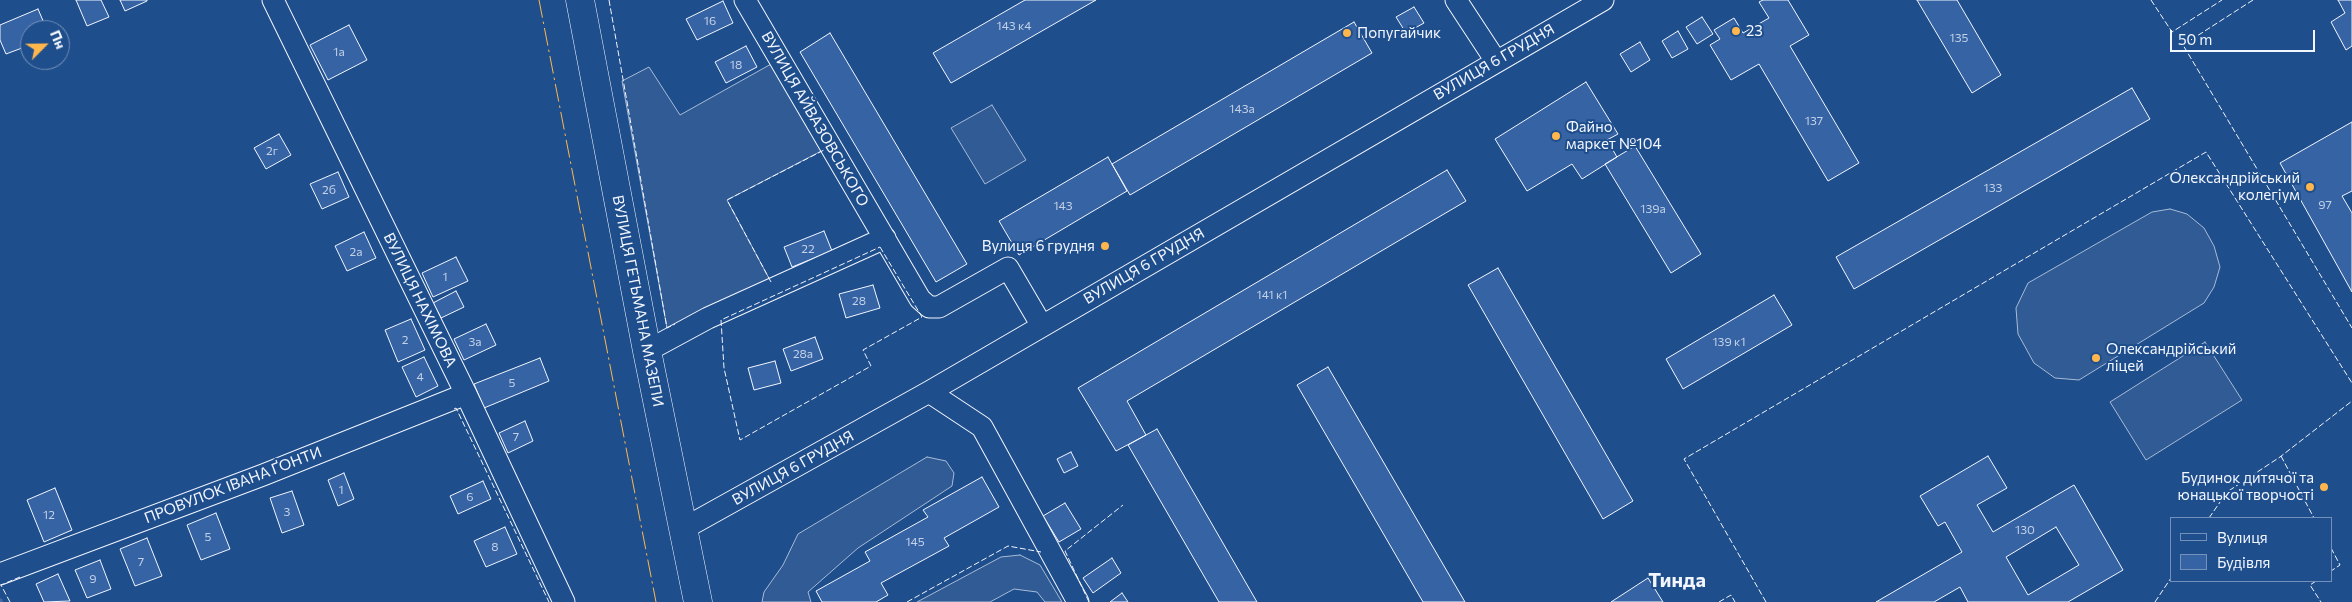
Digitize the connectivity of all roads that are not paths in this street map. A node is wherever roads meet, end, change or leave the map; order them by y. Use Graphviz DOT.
graph roads {
  1 [pos="273,0"];
  2 [pos="580,0"];
  3 [pos="745,0"];
  4 [pos="1456,0"];
  5 [pos="1603,0"];
  6 [pos="1496,61"];
  7 [pos="885,238"];
  8 [pos="1042,326"];
  9 [pos="647,351"];
  10 [pos="929,392"];
  11 [pos="466,394"];
  12 [pos="683,529"];
  13 [pos="5,572"];
  14 [pos="564,602"];
  15 [pos="698,602"];
  16 [pos="1078,602"];
  1 -- 11 [label="street, ВУЛИЦЯ НАХІМОВА"];
  2 -- 9 [label="highway, ВУЛИЦЯ ГЕТЬМАНА МАЗЕПИ"];
  3 -- 7 [label="street, ВУЛИЦЯ АЙВАЗОВСЬКОГО"];
  4 -- 6 [label="street"];
  5 -- 6 [label="street, ВУЛИЦЯ 6 ГРУДНЯ"];
  6 -- 8 [label="street, ВУЛИЦЯ 6 ГРУДНЯ"];
  7 -- 8 [label="street, ВУЛИЦЯ АЙВАЗОВСЬКОГО"];
  7 -- 9 [label="street"];
  8 -- 10 [label="street, ВУЛИЦЯ 6 ГРУДНЯ"];
  9 -- 12 [label="highway, ВУЛИЦЯ ГЕТЬМАНА МАЗЕПИ"];
  10 -- 12 [label="street, ВУЛИЦЯ 6 ГРУДНЯ"];
  10 -- 16 [label="street"];
  11 -- 13 [label="street, ПРОВУЛОК ІВАНА ҐОНТИ"];
  11 -- 14 [label="street, ВУЛИЦЯ НАХІМОВА"];
  12 -- 15 [label="highway, ВУЛИЦЯ ГЕТЬМАНА МАЗЕПИ"];
}
